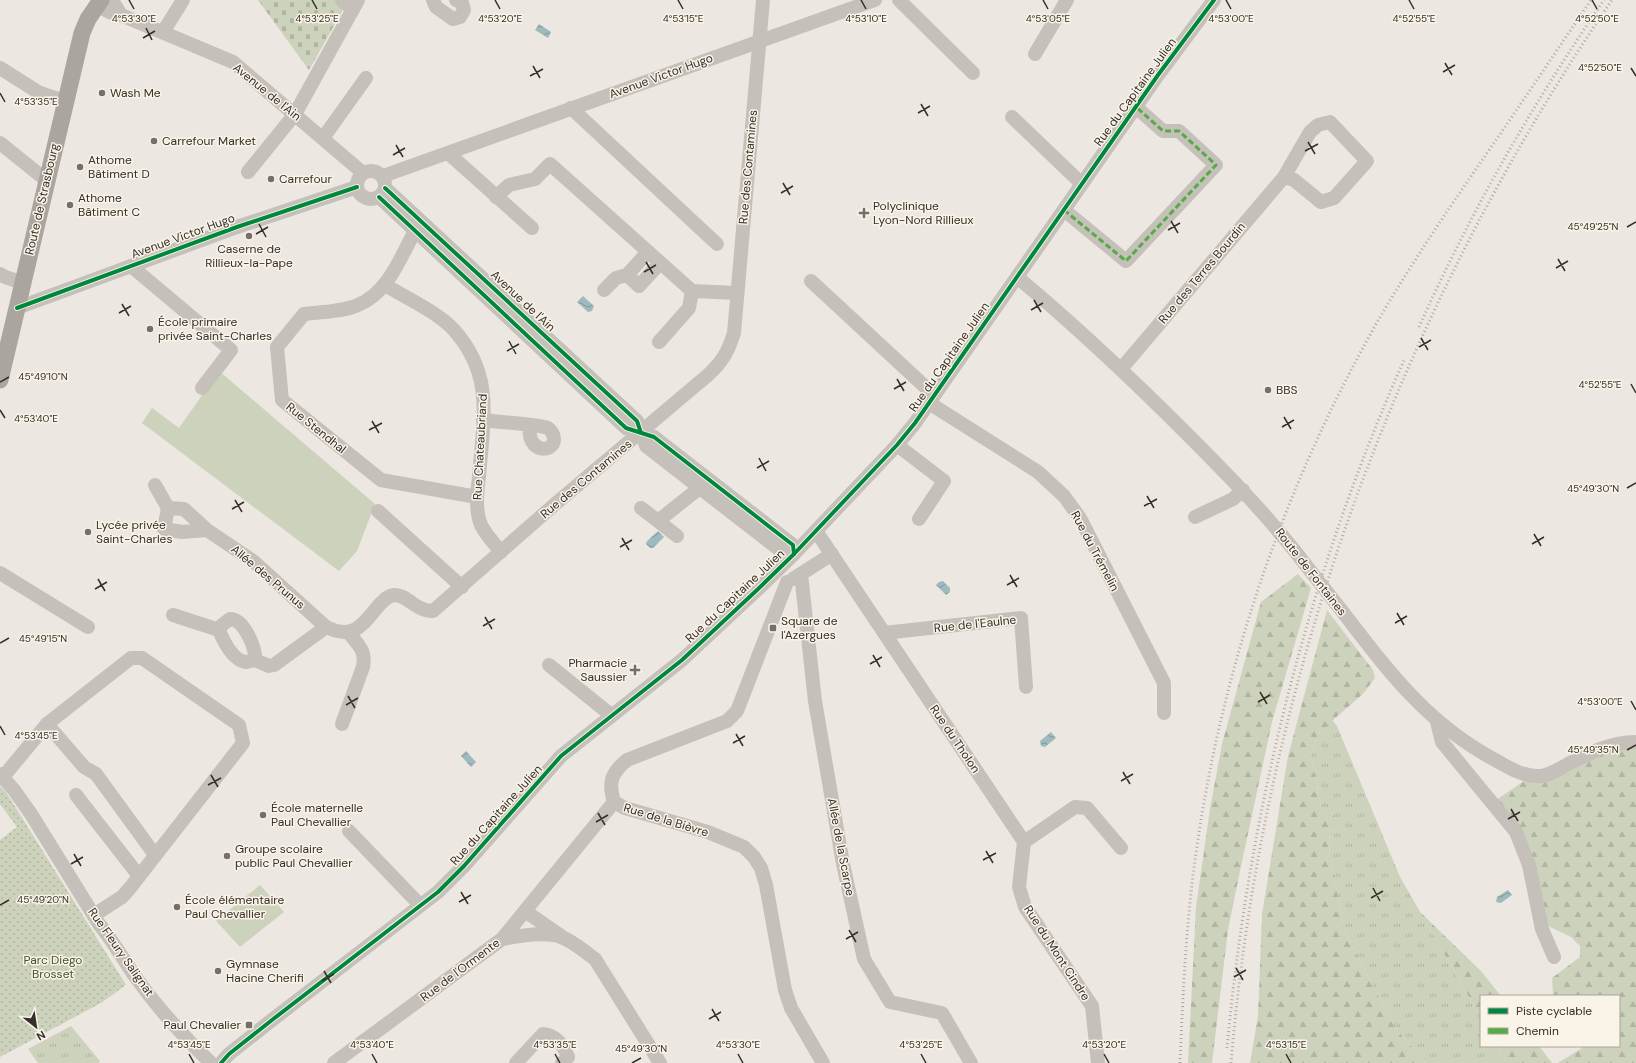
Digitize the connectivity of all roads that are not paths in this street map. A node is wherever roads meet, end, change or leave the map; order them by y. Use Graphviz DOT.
graph roads {
  1 [pos="183,0"];
  2 [pos="433,0"];
  3 [pos="456,0"];
  4 [pos="874,0"];
  5 [pos="899,0"];
  6 [pos="1067,0"];
  7 [pos="1214,0"];
  8 [pos="100,1"];
  9 [pos="761,2"];
  10 [pos="351,3"];
  11 [pos="163,32"];
  12 [pos="758,41"];
  13 [pos="1035,54"];
  14 [pos="0,68"];
  15 [pos="973,73"];
  16 [pos="366,78"];
  17 [pos="64,101"];
  18 [pos="1136,107"];
  19 [pos="571,108"];
  20 [pos="295,114"];
  21 [pos="1012,117"];
  22 [pos="323,138"];
  23 [pos="0,143"];
  24 [pos="448,152"];
  25 [pos="248,172"];
  26 [pos="363,173"];
  27 [pos="1284,177"];
  28 [pos="46,180"];
  29 [pos="1082,184"];
  30 [pos="357,186"];
  31 [pos="382,187"];
  32 [pos="496,198"];
  33 [pos="1064,210"];
  34 [pos="532,228"];
  35 [pos="415,231"];
  36 [pos="717,244"];
  37 [pos="648,252"];
  38 [pos="660,263"];
  39 [pos="131,266"];
  40 [pos="0,274"];
  41 [pos="627,275"];
  42 [pos="1017,277"];
  43 [pos="811,281"];
  44 [pos="23,283"];
  45 [pos="385,285"];
  46 [pos="604,290"];
  47 [pos="692,291"];
  48 [pos="737,293"];
  49 [pos="17,308"];
  50 [pos="660,342"];
  51 [pos="1121,369"];
  52 [pos="0,380"];
  53 [pos="202,388"];
  54 [pos="932,399"];
  55 [pos="483,420"];
  56 [pos="530,426"];
  57 [pos="641,433"];
  58 [pos="897,445"];
  59 [pos="704,484"];
  60 [pos="155,485"];
  61 [pos="1243,490"];
  62 [pos="477,497"];
  63 [pos="168,508"];
  64 [pos="641,508"];
  65 [pos="378,511"];
  66 [pos="1195,517"];
  67 [pos="920,519"];
  68 [pos="658,521"];
  69 [pos="207,530"];
  70 [pos="816,531"];
  71 [pos="677,536"];
  72 [pos="501,552"];
  73 [pos="794,554"];
  74 [pos="832,554"];
  75 [pos="0,573"];
  76 [pos="773,574"];
  77 [pos="801,574"];
  78 [pos="787,582"];
  79 [pos="462,587"];
  80 [pos="173,615"];
  81 [pos="88,627"];
  82 [pos="326,627"];
  83 [pos="219,630"];
  84 [pos="349,633"];
  85 [pos="884,633"];
  86 [pos="256,660"];
  87 [pos="549,665"];
  88 [pos="1026,687"];
  89 [pos="1164,713"];
  90 [pos="611,715"];
  91 [pos="1437,722"];
  92 [pos="47,724"];
  93 [pos="342,724"];
  94 [pos="1636,742"];
  95 [pos="2,775"];
  96 [pos="76,795"];
  97 [pos="614,802"];
  98 [pos="349,831"];
  99 [pos="1024,842"];
  100 [pos="1121,848"];
  101 [pos="155,855"];
  102 [pos="140,876"];
  103 [pos="420,905"];
  104 [pos="525,911"];
  105 [pos="94,915"];
  106 [pos="561,936"];
  107 [pos="502,939"];
  108 [pos="1554,957"];
  109 [pos="211,1063"];
  110 [pos="221,1063"];
  111 [pos="334,1063"];
  112 [pos="516,1063"];
  113 [pos="562,1063"];
  114 [pos="660,1063"];
  115 [pos="823,1063"];
  116 [pos="971,1063"];
  117 [pos="1098,1063"];
  1 -- 11 [label="street"];
  2 -- 3 [label="street"];
  4 -- 12 [label="street, Avenue Victor Hugo"];
  5 -- 15 [label="street"];
  6 -- 13 [label="street"];
  7 -- 18 [label="street, Rue du Capitaine Julien"];
  8 -- 11 [label="street, Avenue de l'Ain"];
  8 -- 17 [label="main road, Route de Strasbourg"];
  9 -- 12 [label="street, Rue des Contamines"];
  10 -- 20 [label="street"];
  11 -- 20 [label="street, Avenue de l'Ain"];
  12 -- 19 [label="street, Avenue Victor Hugo"];
  12 -- 48 [label="street, Rue des Contamines"];
  14 -- 17 [label="street"];
  16 -- 22 [label="street"];
  17 -- 28 [label="main road, Route de Strasbourg"];
  18 -- 29 [label="street, Rue du Capitaine Julien"];
  18 -- 33 [label="street"];
  19 -- 24 [label="street, Avenue Victor Hugo"];
  19 -- 36 [label="street"];
  20 -- 22 [label="street, Avenue de l'Ain"];
  20 -- 25 [label="street"];
  21 -- 29 [label="street"];
  22 -- 26 [label="street, Avenue de l'Ain"];
  23 -- 28 [label="street"];
  24 -- 31 [label="street, Avenue Victor Hugo"];
  24 -- 32 [label="street"];
  26 -- 30 [label="street"];
  26 -- 31 [label="street"];
  27 -- 27 [label="street, Rue des Terres Bourdin"];
  27 -- 51 [label="street, Rue des Terres Bourdin"];
  28 -- 44 [label="main road, Route de Strasbourg"];
  29 -- 33 [label="street, Rue du Capitaine Julien"];
  30 -- 31 [label="street"];
  30 -- 39 [label="street, Avenue Victor Hugo"];
  31 -- 35 [label="street, Avenue de l'Ain"];
  31 -- 57 [label="street, Avenue de l'Ain"];
  32 -- 34 [label="street"];
  32 -- 37 [label="street"];
  33 -- 42 [label="street, Rue du Capitaine Julien"];
  35 -- 45 [label="street, Rue Stendhal"];
  35 -- 57 [label="street, Avenue de l'Ain"];
  37 -- 38 [label="street"];
  37 -- 41 [label="street"];
  38 -- 41 [label="street"];
  38 -- 47 [label="street"];
  39 -- 49 [label="street, Avenue Victor Hugo"];
  39 -- 53 [label="street"];
  40 -- 44 [label="street"];
  41 -- 46 [label="street"];
  42 -- 51 [label="street, Route de Fontaines"];
  42 -- 54 [label="street, Rue du Capitaine Julien"];
  43 -- 54 [label="street, Rue du Trémelin"];
  44 -- 49 [label="main road, Route de Strasbourg"];
  45 -- 55 [label="street, Rue Chateaubriand"];
  45 -- 62 [label="street, Rue Stendhal"];
  47 -- 48 [label="street"];
  47 -- 50 [label="street"];
  48 -- 57 [label="street, Rue des Contamines"];
  49 -- 52 [label="main road, Route de Strasbourg"];
  51 -- 61 [label="street, Route de Fontaines"];
  54 -- 58 [label="street, Rue du Capitaine Julien"];
  54 -- 89 [label="street, Rue du Trémelin"];
  55 -- 56 [label="street"];
  55 -- 62 [label="street, Rue Chateaubriand"];
  57 -- 59 [label="street, Avenue de l'Ain"];
  57 -- 72 [label="street, Rue des Contamines"];
  58 -- 67 [label="street"];
  58 -- 70 [label="street, Rue du Capitaine Julien"];
  59 -- 68 [label="street"];
  59 -- 73 [label="street, Avenue de l'Ain"];
  60 -- 63 [label="street"];
  61 -- 66 [label="street"];
  61 -- 91 [label="street, Route de Fontaines, bridge"];
  62 -- 72 [label="street, Rue Chateaubriand"];
  63 -- 69 [label="street, Allée des Prunus"];
  63 -- 69 [label="street"];
  64 -- 68 [label="street"];
  65 -- 79 [label="street"];
  68 -- 71 [label="street"];
  69 -- 82 [label="street, Allée des Prunus"];
  70 -- 73 [label="street, Rue du Capitaine Julien"];
  70 -- 74 [label="street, Rue du Tholon"];
  72 -- 79 [label="street, Rue des Contamines"];
  73 -- 76 [label="street, Rue du Capitaine Julien"];
  74 -- 77 [label="street"];
  74 -- 85 [label="street, Rue du Tholon"];
  75 -- 81 [label="street"];
  76 -- 78 [label="street"];
  76 -- 90 [label="street, Rue du Capitaine Julien"];
  77 -- 78 [label="street"];
  77 -- 116 [label="street, Allée de la Scarpe"];
  78 -- 97 [label="street, Rue de la Bièvre"];
  79 -- 84 [label="street, Rue des Contamines"];
  80 -- 83 [label="street"];
  82 -- 84 [label="street, Allée des Prunus"];
  82 -- 86 [label="street"];
  83 -- 86 [label="street"];
  83 -- 86 [label="street"];
  84 -- 93 [label="street"];
  85 -- 88 [label="street, Rue de l'Eaulne"];
  85 -- 99 [label="street, Rue du Tholon"];
  87 -- 90 [label="street"];
  90 -- 103 [label="street, Rue du Capitaine Julien"];
  91 -- 94 [label="street, Route de Fontaines"];
  91 -- 108 [label="street"];
  92 -- 95 [label="street"];
  92 -- 101 [label="street"];
  92 -- 101 [label="street"];
  95 -- 105 [label="street, Rue Fleury Salignat"];
  96 -- 102 [label="street"];
  97 -- 104 [label="street, Rue de l'Ormente"];
  97 -- 115 [label="street, Rue de la Bièvre"];
  98 -- 103 [label="street"];
  99 -- 100 [label="street"];
  99 -- 117 [label="street, Rue du Mont Cindre"];
  101 -- 102 [label="street"];
  102 -- 105 [label="street"];
  103 -- 110 [label="street, Rue du Capitaine Julien"];
  104 -- 106 [label="street"];
  104 -- 107 [label="street, Rue de l'Ormente"];
  105 -- 109 [label="street, Rue Fleury Salignat"];
  106 -- 107 [label="street"];
  106 -- 114 [label="street"];
  107 -- 111 [label="street, Rue de l'Ormente"];
  112 -- 113 [label="street"];
}
